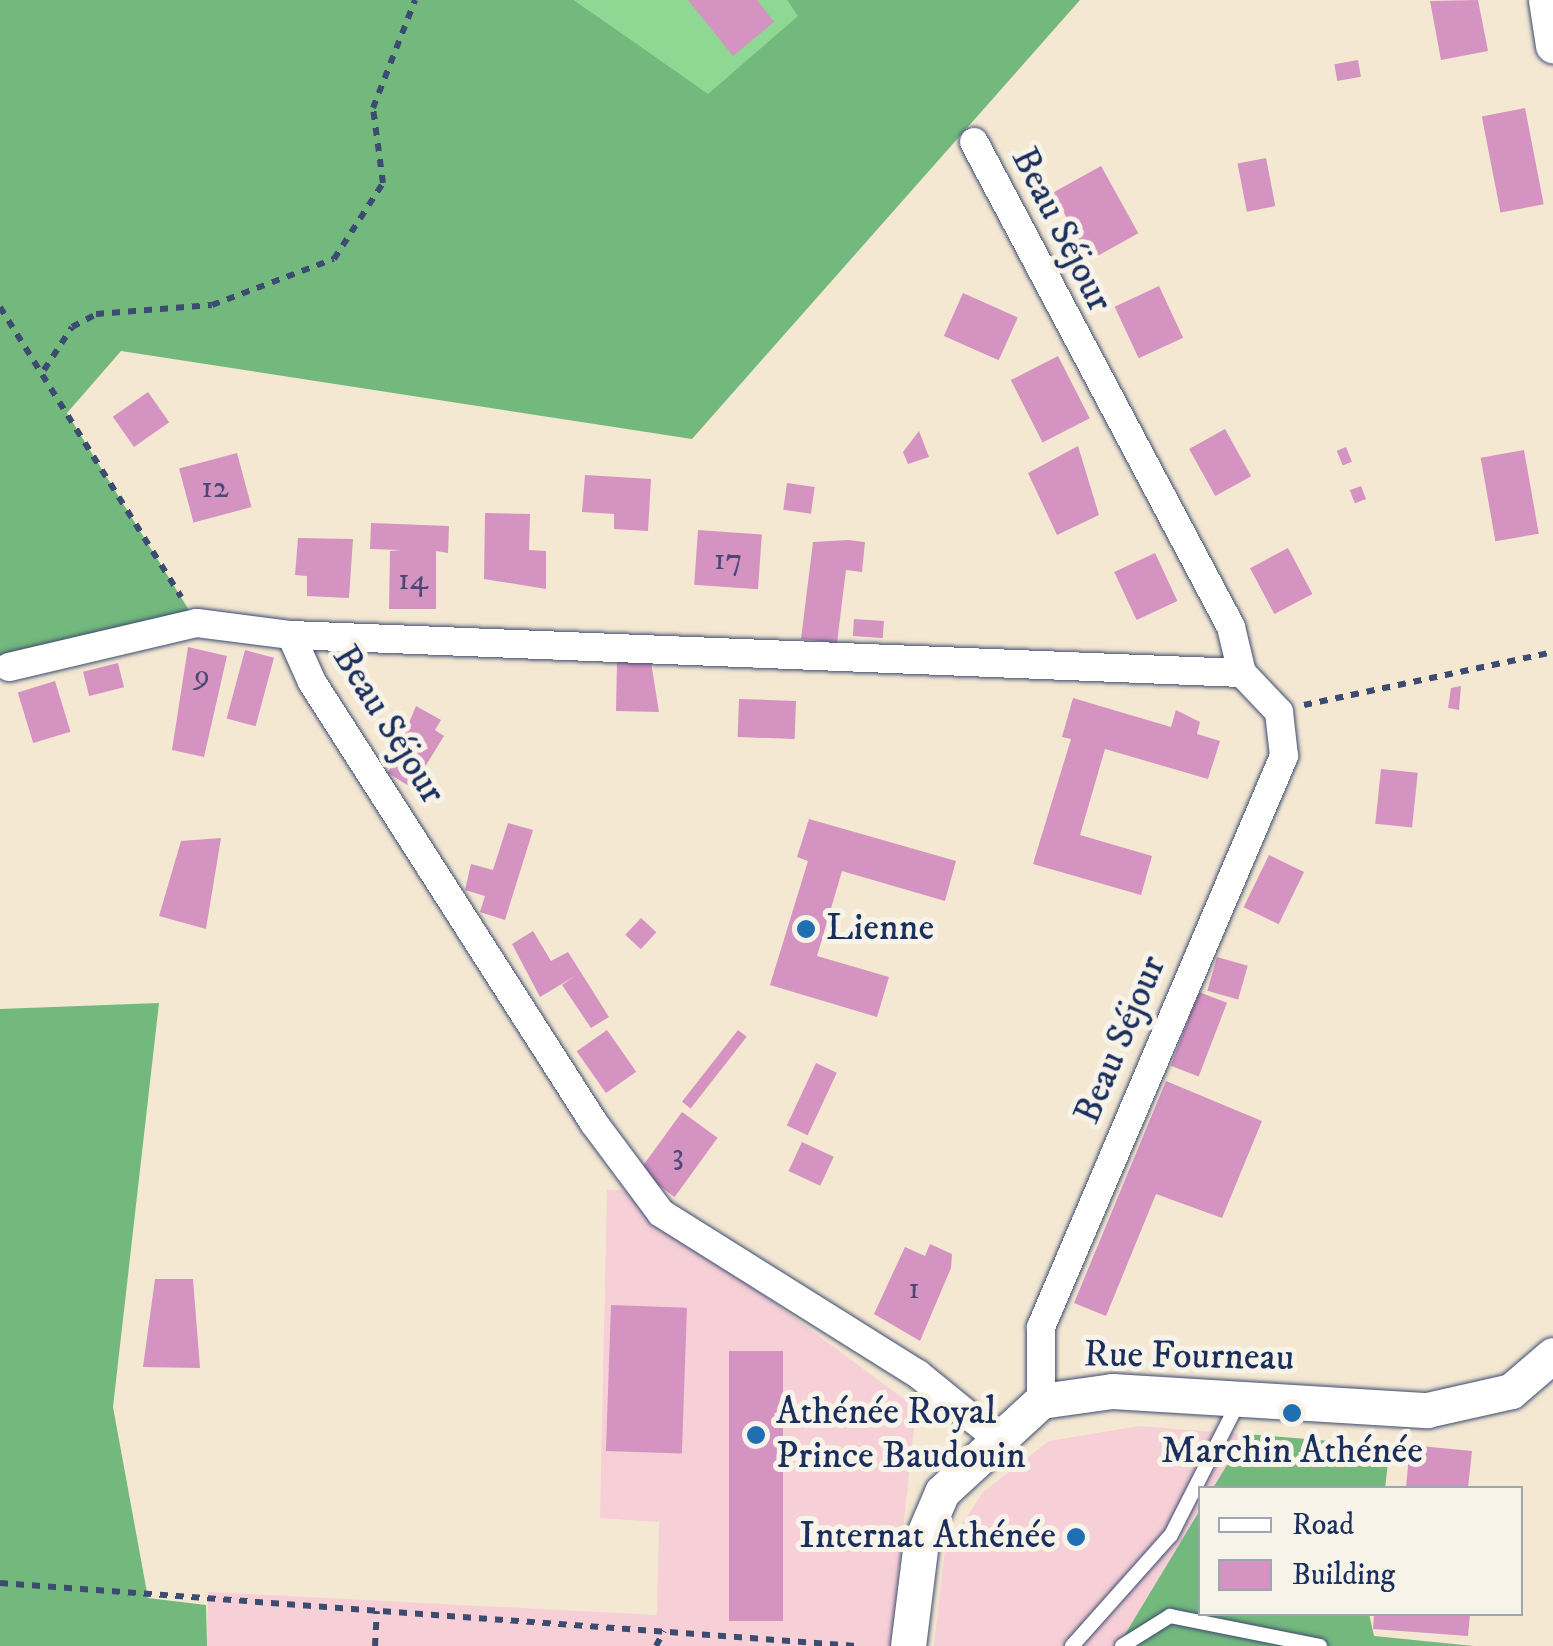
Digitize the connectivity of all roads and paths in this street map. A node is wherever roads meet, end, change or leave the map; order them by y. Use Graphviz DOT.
graph roads {
  1 [pos="415,0"];
  2 [pos="1546,0"];
  3 [pos="1553,45"];
  4 [pos="974,142"];
  5 [pos="0,307"];
  6 [pos="44,370"];
  7 [pos="197,623"];
  8 [pos="290,635"];
  9 [pos="1553,652"];
  10 [pos="9,667"];
  11 [pos="1242,673"];
  12 [pos="1279,712"];
  13 [pos="1553,1355"];
  14 [pos="1241,1396"];
  15 [pos="1041,1401"];
  16 [pos="994,1436"];
  17 [pos="0,1583"];
  18 [pos="377,1611"];
  19 [pos="664,1631"];
  20 [pos="375,1646"];
  21 [pos="656,1646"];
  22 [pos="856,1646"];
  23 [pos="908,1646"];
  24 [pos="1072,1646"];
  25 [pos="1122,1646"];
  26 [pos="1320,1646"];
  1 -- 6 [label="path"];
  2 -- 3 [label="street"];
  4 -- 11 [label="street, Beau Séjour"];
  5 -- 6 [label="path"];
  6 -- 7 [label="path"];
  7 -- 8 [label="street"];
  7 -- 10 [label="street"];
  8 -- 11 [label="street, Beau Séjour"];
  8 -- 16 [label="street, Beau Séjour"];
  9 -- 12 [label="path"];
  11 -- 12 [label="street, Beau Séjour"];
  12 -- 15 [label="street, Beau Séjour"];
  13 -- 14 [label="street, Rue Fourneau"];
  14 -- 15 [label="street, Rue Fourneau"];
  14 -- 24 [label="lane"];
  15 -- 16 [label="street, Rue Fourneau"];
  16 -- 23 [label="street, Rue Fourneau"];
  17 -- 18 [label="path"];
  18 -- 19 [label="path"];
  18 -- 20 [label="path"];
  19 -- 21 [label="path"];
  19 -- 22 [label="path"];
  25 -- 26 [label="lane"];
}
